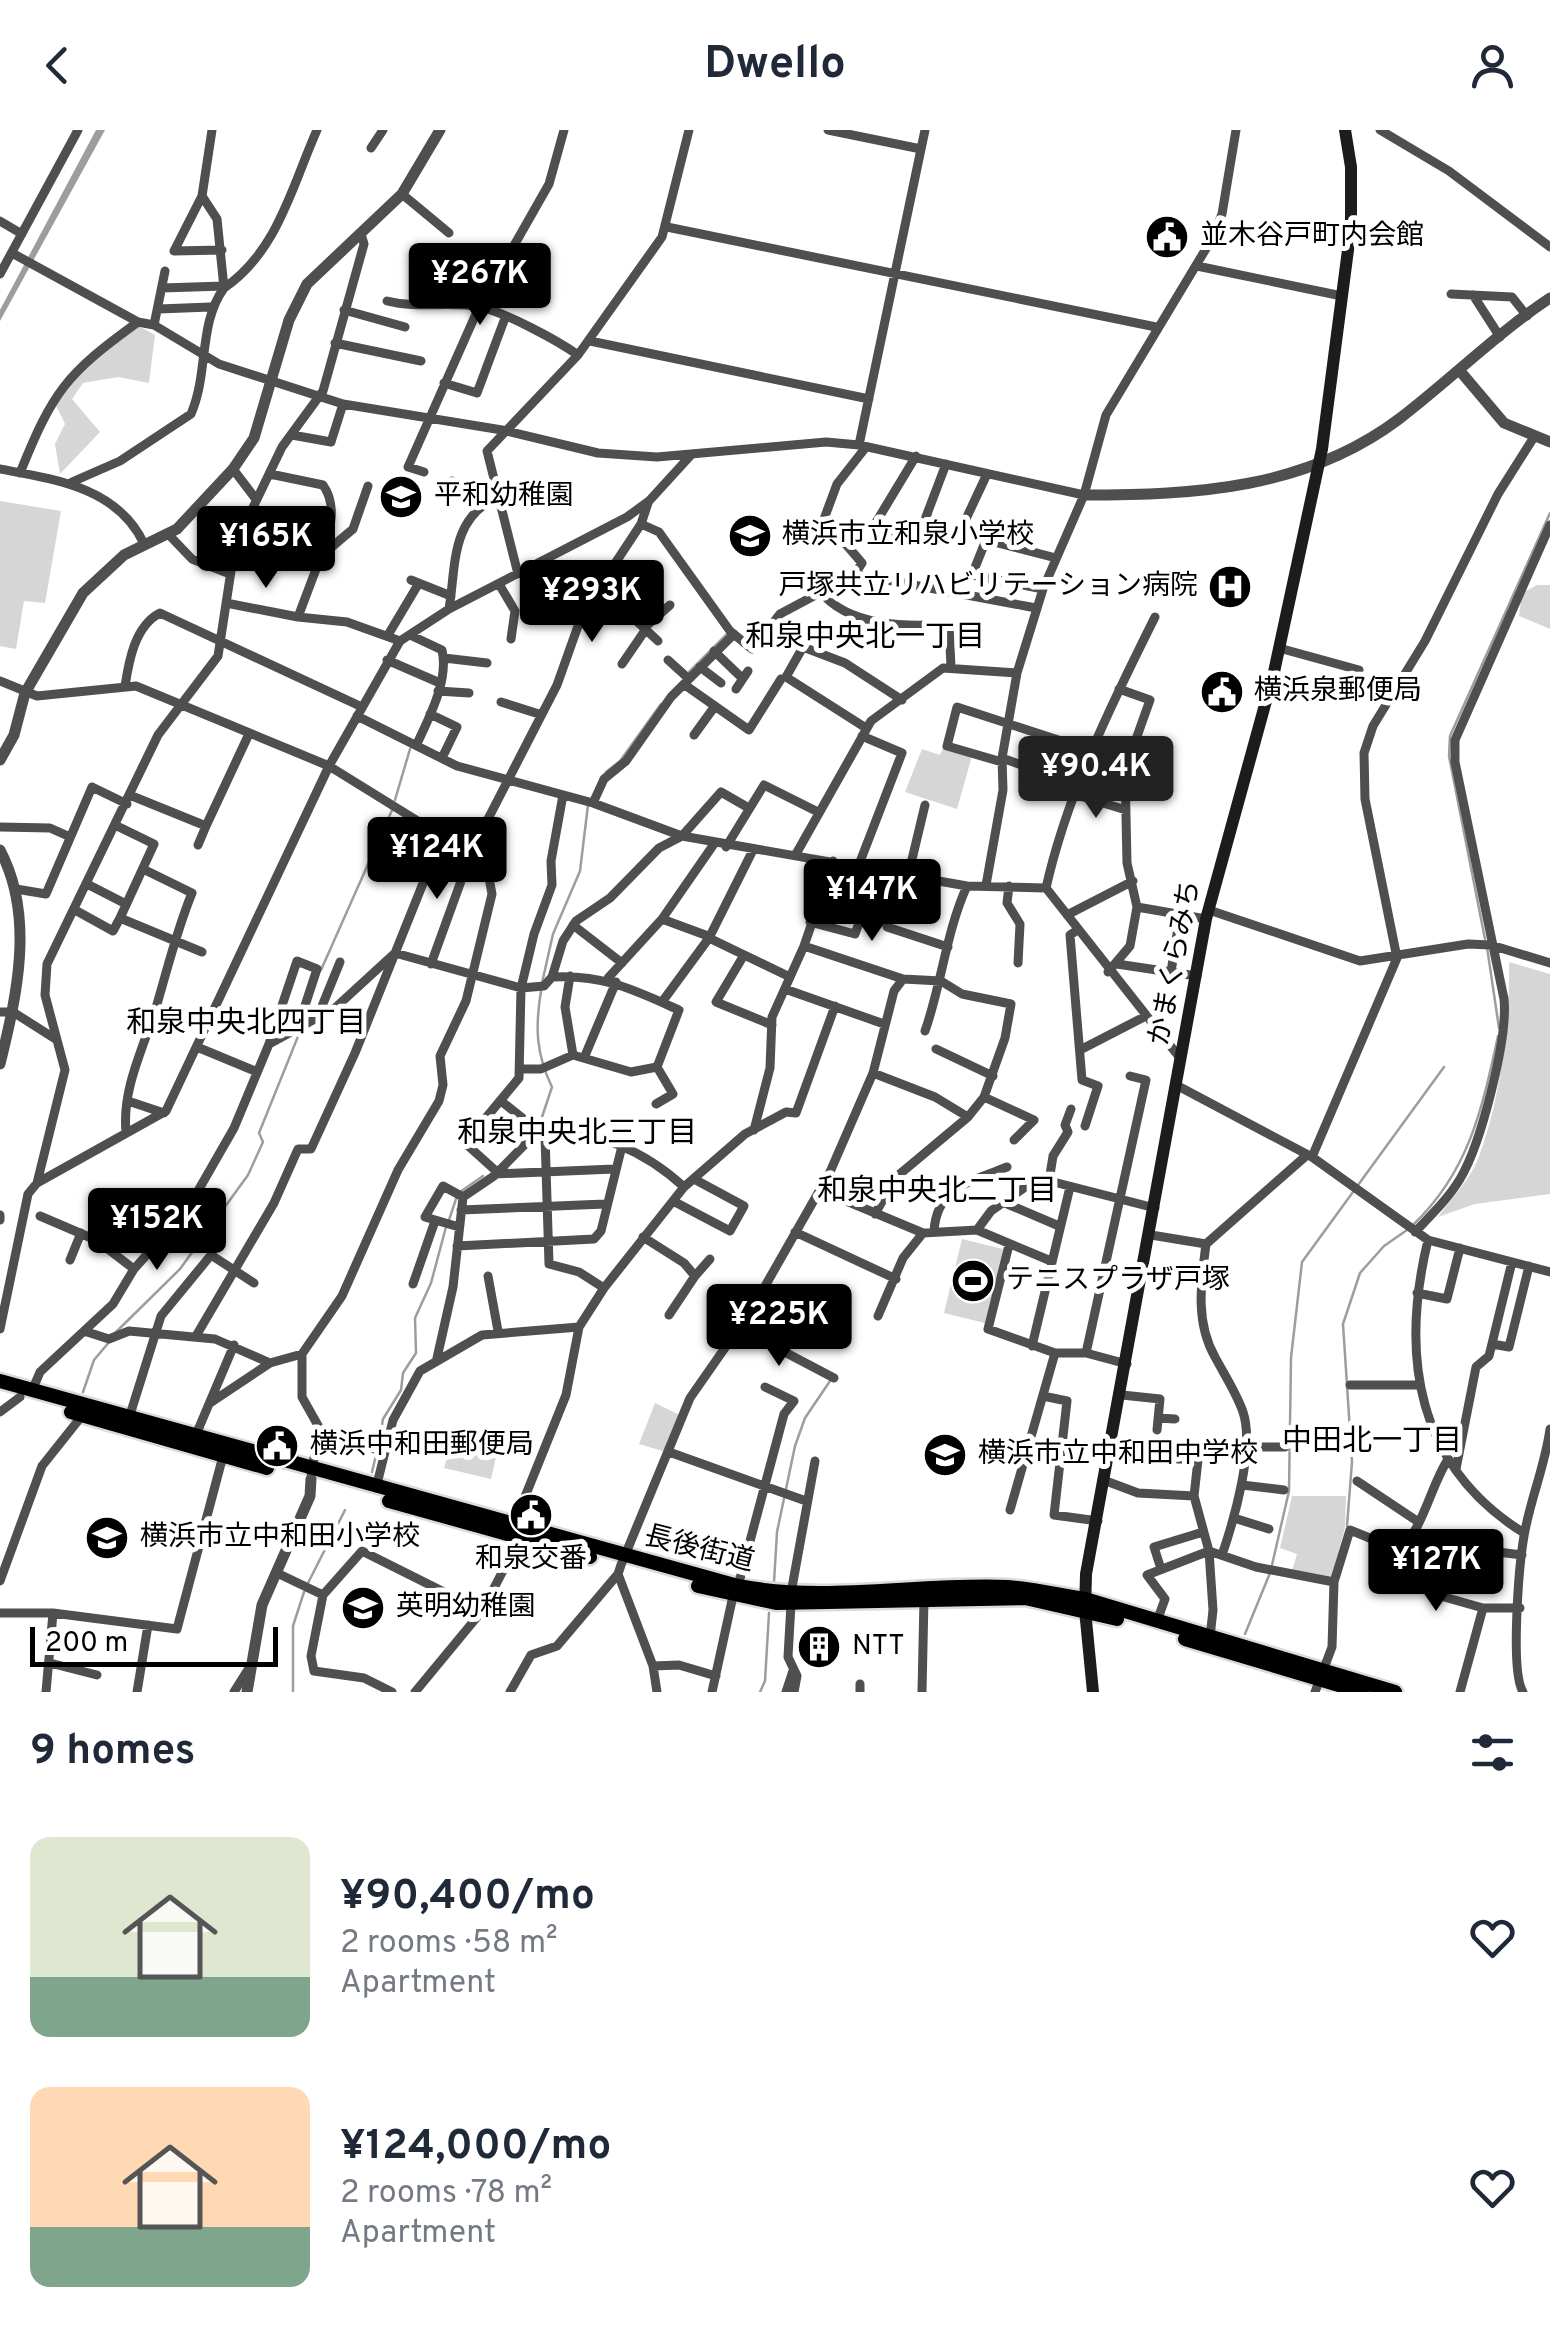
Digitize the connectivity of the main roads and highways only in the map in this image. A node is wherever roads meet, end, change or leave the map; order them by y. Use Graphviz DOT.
graph roads {
  1 [pos="1345,130"];
  2 [pos="0,1381"];
  3 [pos="0,1390"];
  4 [pos="26,1394"];
  5 [pos="85,1411"];
  6 [pos="311,1475"];
  7 [pos="517,1531"];
  8 [pos="791,1598"];
  9 [pos="1085,1604"];
  10 [pos="1321,1681"];
  11 [pos="1092,1692"];
  12 [pos="1362,1692"];
  13 [pos="1396,1692"];
  1 -- 9 [label="main road, かまくらみち"];
  2 -- 4 [label="main road, 長後街道"];
  3 -- 4 [label="main road, 長後街道"];
  4 -- 5 [label="main road, 長後街道"];
  5 -- 6 [label="main road, 長後街道"];
  5 -- 6 [label="main road, 長後街道"];
  6 -- 7 [label="main road, 長後街道"];
  6 -- 7 [label="main road, 長後街道"];
  7 -- 8 [label="main road, 長後街道"];
  8 -- 9 [label="main road, 長後街道"];
  8 -- 9 [label="main road, 長後街道"];
  9 -- 10 [label="main road, 長後街道"];
  9 -- 10 [label="main road, 長後街道"];
  9 -- 11 [label="main road, かまくらみち"];
  10 -- 12 [label="main road, 長後街道"];
  10 -- 13 [label="main road, 長後街道"];
}
